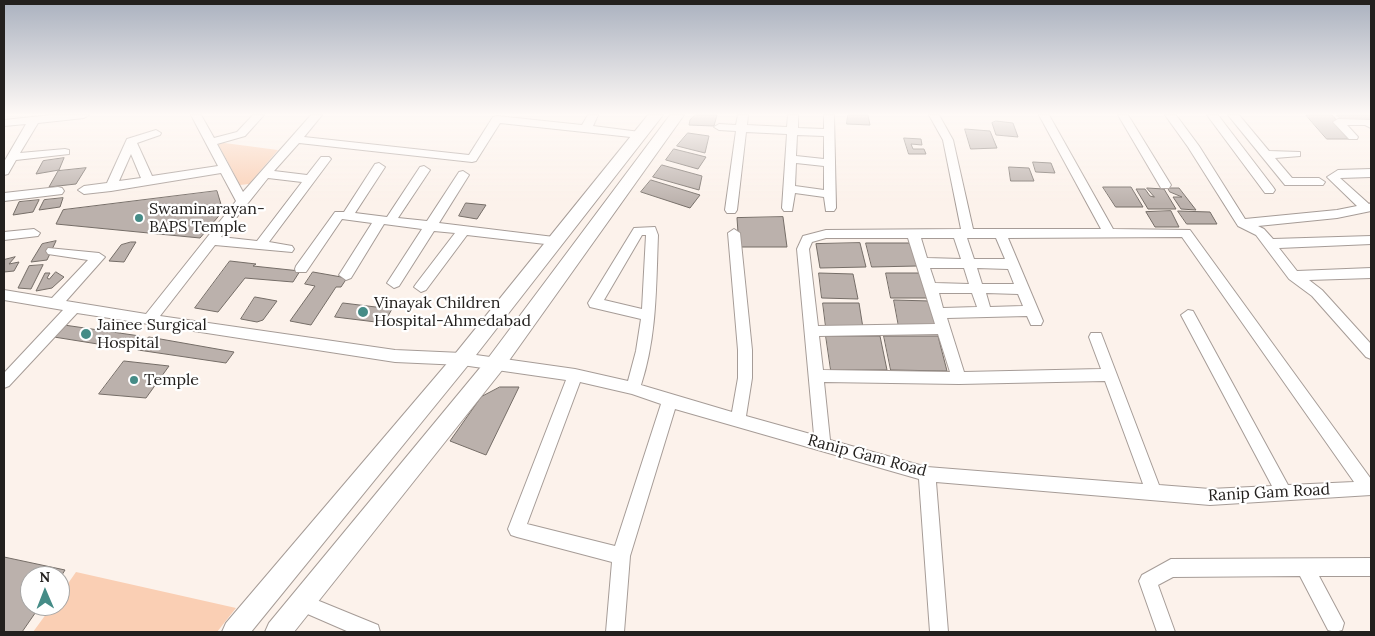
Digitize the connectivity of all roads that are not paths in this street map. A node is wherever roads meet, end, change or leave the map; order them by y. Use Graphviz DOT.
graph roads {
  1 [pos="19,145"];
  2 [pos="129,145"];
  3 [pos="133,145"];
  4 [pos="211,145"];
  5 [pos="291,145"];
  6 [pos="346,145"];
  7 [pos="481,145"];
  8 [pos="632,145"];
  9 [pos="655,145"];
  10 [pos="740,145"];
  11 [pos="792,145"];
  12 [pos="829,145"];
  13 [pos="949,145"];
  14 [pos="1060,145"];
  15 [pos="1141,145"];
  16 [pos="1192,145"];
  17 [pos="1235,145"];
  18 [pos="1257,145"];
  19 [pos="65,152"];
  20 [pos="1296,154"];
  21 [pos="1266,155"];
  22 [pos="12,157"];
  23 [pos="325,159"];
  24 [pos="791,159"];
  25 [pos="830,163"];
  26 [pos="380,167"];
  27 [pos="225,169"];
  28 [pos="424,170"];
  29 [pos="4,171"];
  30 [pos="1371,173"];
  31 [pos="266,174"];
  32 [pos="464,175"];
  33 [pos="310,179"];
  34 [pos="148,181"];
  35 [pos="1319,182"];
  36 [pos="1166,185"];
  37 [pos="112,187"];
  38 [pos="790,189"];
  39 [pos="58,190"];
  40 [pos="84,190"];
  41 [pos="1269,190"];
  42 [pos="829,194"];
  43 [pos="4,196"];
  44 [pos="242,201"];
  45 [pos="1368,207"];
  46 [pos="788,208"];
  47 [pos="830,208"];
  48 [pos="731,210"];
  49 [pos="346,216"];
  50 [pos="386,220"];
  51 [pos="1242,223"];
  52 [pos="433,225"];
  53 [pos="464,230"];
  54 [pos="34,233"];
  55 [pos="734,233"];
  56 [pos="1000,233"];
  57 [pos="1109,233"];
  58 [pos="913,234"];
  59 [pos="964,234"];
  60 [pos="4,236"];
  61 [pos="211,240"];
  62 [pos="1371,240"];
  63 [pos="554,242"];
  64 [pos="1268,244"];
  65 [pos="260,246"];
  66 [pos="288,249"];
  67 [pos="52,251"];
  68 [pos="922,263"];
  69 [pos="969,263"];
  70 [pos="1013,264"];
  71 [pos="301,269"];
  72 [pos="1371,273"];
  73 [pos="346,275"];
  74 [pos="1294,276"];
  75 [pos="394,283"];
  76 [pos="421,287"];
  77 [pos="977,287"];
  78 [pos="930,288"];
  79 [pos="1023,289"];
  80 [pos="4,295"];
  81 [pos="55,304"];
  82 [pos="74,307"];
  83 [pos="985,311"];
  84 [pos="938,313"];
  85 [pos="1188,315"];
  86 [pos="648,316"];
  87 [pos="149,320"];
  88 [pos="943,329"];
  89 [pos="811,331"];
  90 [pos="1096,336"];
  91 [pos="1371,353"];
  92 [pos="462,359"];
  93 [pos="496,363"];
  94 [pos="575,375"];
  95 [pos="1110,375"];
  96 [pos="816,376"];
  97 [pos="959,378"];
  98 [pos="4,382"];
  99 [pos="633,388"];
  100 [pos="670,401"];
  101 [pos="738,420"];
  102 [pos="823,444"];
  103 [pos="927,474"];
  104 [pos="1370,488"];
  105 [pos="1154,493"];
  106 [pos="1284,493"];
  107 [pos="621,556"];
  108 [pos="1371,567"];
  109 [pos="1305,568"];
  110 [pos="302,603"];
  111 [pos="1335,623"];
  112 [pos="235,632"];
  113 [pos="278,632"];
  114 [pos="371,632"];
  115 [pos="615,632"];
  116 [pos="939,632"];
  117 [pos="1166,632"];
  1 -- 22 [label="street"];
  2 -- 37 [label="street"];
  3 -- 34 [label="street"];
  4 -- 27 [label="street"];
  5 -- 31 [label="street"];
  6 -- 7 [label="street"];
  8 -- 63 [label="main road"];
  9 -- 93 [label="main road"];
  10 -- 48 [label="street"];
  11 -- 24 [label="street"];
  12 -- 25 [label="street"];
  13 -- 59 [label="street"];
  14 -- 57 [label="street"];
  15 -- 36 [label="street"];
  16 -- 51 [label="street"];
  17 -- 41 [label="street"];
  18 -- 21 [label="street"];
  19 -- 22 [label="street"];
  20 -- 21 [label="street"];
  21 -- 35 [label="street"];
  22 -- 29 [label="street"];
  23 -- 33 [label="street"];
  24 -- 25 [label="street"];
  24 -- 38 [label="street"];
  25 -- 42 [label="street"];
  26 -- 49 [label="street"];
  27 -- 34 [label="street"];
  27 -- 44 [label="street"];
  28 -- 50 [label="street"];
  30 -- 45 [label="street"];
  31 -- 33 [label="street"];
  31 -- 44 [label="street"];
  32 -- 52 [label="street"];
  33 -- 65 [label="street"];
  34 -- 37 [label="street"];
  37 -- 40 [label="street"];
  38 -- 42 [label="street"];
  38 -- 46 [label="street"];
  39 -- 43 [label="street"];
  42 -- 47 [label="street"];
  44 -- 61 [label="street"];
  45 -- 51 [label="street"];
  49 -- 50 [label="street"];
  49 -- 71 [label="street"];
  50 -- 52 [label="street"];
  50 -- 73 [label="street"];
  51 -- 64 [label="street"];
  52 -- 53 [label="street"];
  52 -- 75 [label="street"];
  53 -- 63 [label="street"];
  53 -- 76 [label="street"];
  54 -- 60 [label="street"];
  55 -- 101 [label="street"];
  56 -- 57 [label="street"];
  56 -- 59 [label="street"];
  56 -- 70 [label="street"];
  57 -- 104 [label="street"];
  58 -- 59 [label="street"];
  58 -- 68 [label="street"];
  58 -- 89 [label="street"];
  59 -- 69 [label="street"];
  61 -- 65 [label="street"];
  61 -- 87 [label="street"];
  62 -- 64 [label="street"];
  63 -- 92 [label="main road"];
  64 -- 74 [label="street"];
  65 -- 66 [label="street"];
  67 -- 81 [label="street"];
  68 -- 69 [label="street"];
  68 -- 78 [label="street"];
  69 -- 70 [label="street"];
  69 -- 77 [label="street"];
  70 -- 79 [label="street"];
  72 -- 74 [label="street"];
  74 -- 91 [label="street"];
  77 -- 78 [label="street"];
  77 -- 79 [label="street"];
  77 -- 83 [label="street"];
  78 -- 84 [label="street"];
  79 -- 83 [label="street"];
  80 -- 81 [label="street, Ranip Gam Road"];
  81 -- 82 [label="street, Ranip Gam Road"];
  82 -- 87 [label="street, Ranip Gam Road"];
  82 -- 98 [label="street"];
  83 -- 84 [label="street"];
  84 -- 88 [label="street"];
  85 -- 106 [label="street"];
  86 -- 86 [label="street"];
  86 -- 99 [label="street"];
  87 -- 92 [label="street, Ranip Gam Road"];
  88 -- 89 [label="street"];
  88 -- 97 [label="street"];
  89 -- 96 [label="street"];
  90 -- 95 [label="street"];
  92 -- 93 [label="street, Ranip Gam Road"];
  92 -- 112 [label="main road"];
  93 -- 94 [label="street, Ranip Gam Road"];
  93 -- 110 [label="main road"];
  94 -- 99 [label="street, Ranip Gam Road"];
  94 -- 107 [label="street"];
  95 -- 97 [label="street"];
  95 -- 105 [label="street"];
  96 -- 97 [label="street"];
  96 -- 102 [label="street"];
  99 -- 100 [label="street, Ranip Gam Road"];
  100 -- 101 [label="street, Ranip Gam Road"];
  100 -- 107 [label="street"];
  101 -- 102 [label="street, Ranip Gam Road"];
  102 -- 103 [label="street, Ranip Gam Road"];
  103 -- 105 [label="street, Ranip Gam Road"];
  103 -- 116 [label="street"];
  104 -- 106 [label="street, Ranip Gam Road"];
  105 -- 106 [label="street, Ranip Gam Road"];
  107 -- 115 [label="street"];
  108 -- 109 [label="street"];
  109 -- 111 [label="street"];
  109 -- 117 [label="street"];
  110 -- 113 [label="main road"];
  110 -- 114 [label="street"];
}
